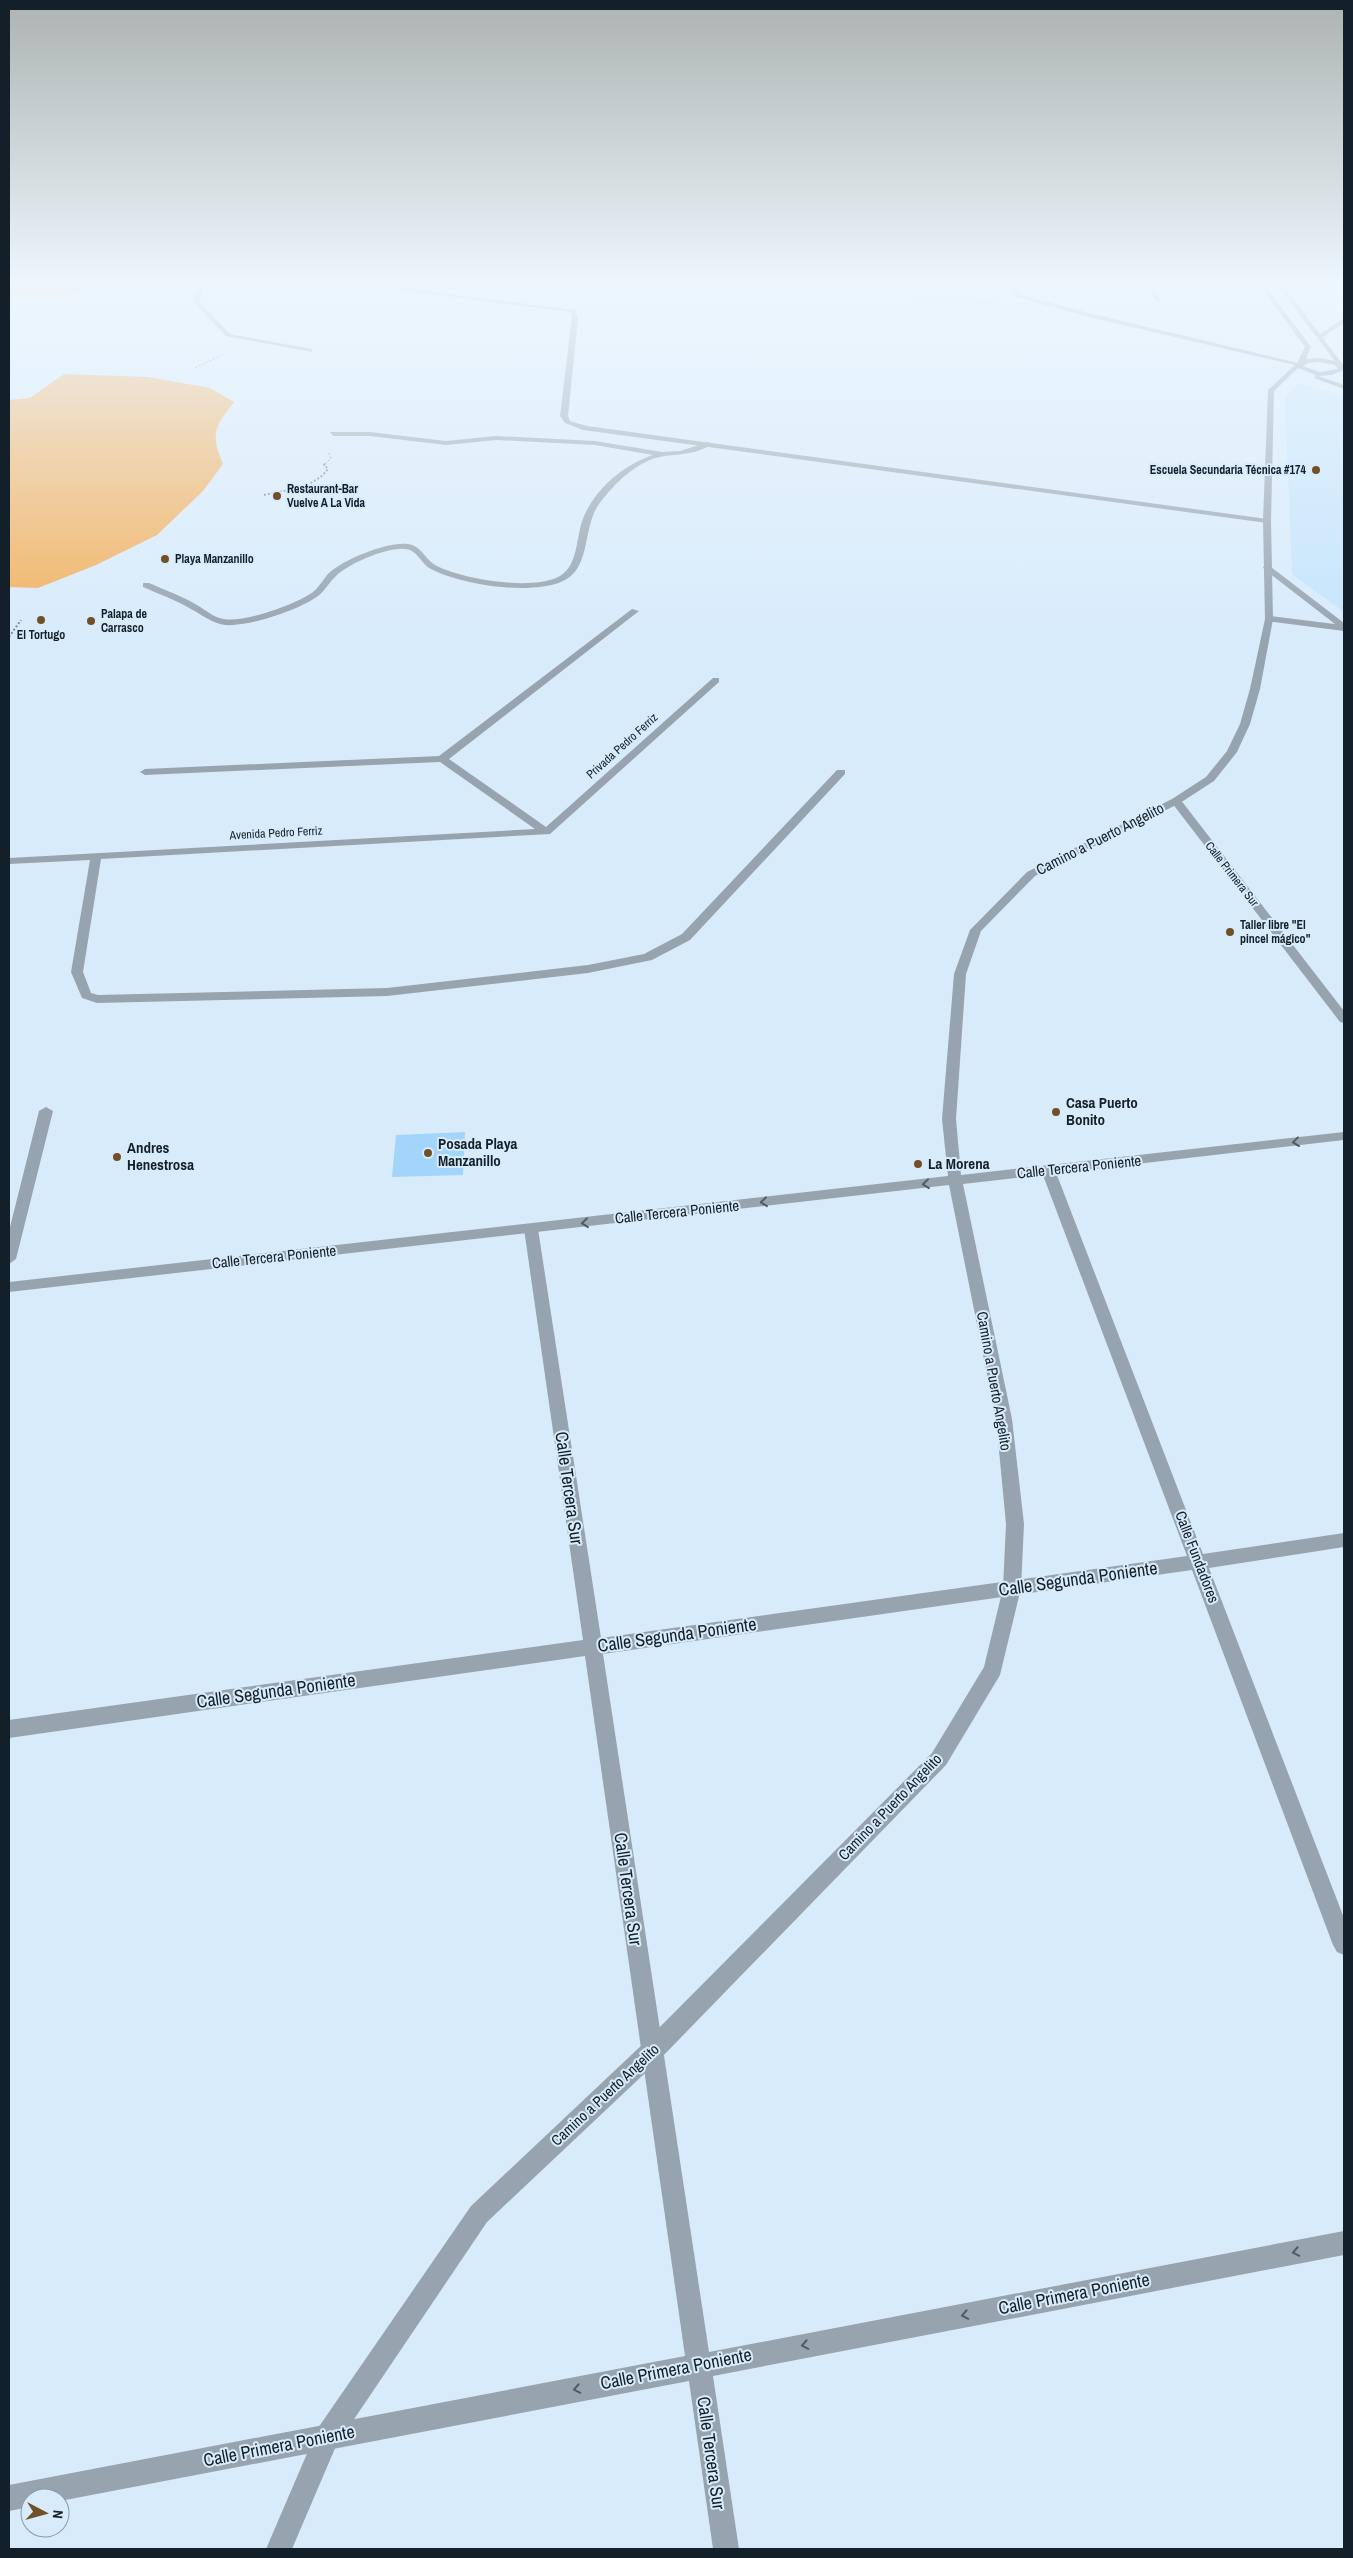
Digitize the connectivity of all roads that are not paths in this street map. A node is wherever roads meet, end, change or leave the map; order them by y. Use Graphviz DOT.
graph roads {
  1 [pos="566,400"];
  2 [pos="1271,400"];
  3 [pos="333,434"];
  4 [pos="708,444"];
  5 [pos="662,454"];
  6 [pos="1267,521"];
  7 [pos="1267,567"];
  8 [pos="146,584"];
  9 [pos="635,611"];
  10 [pos="1269,619"];
  11 [pos="1344,628"];
  12 [pos="716,680"];
  13 [pos="442,759"];
  14 [pos="145,772"];
  15 [pos="840,772"];
  16 [pos="1176,801"];
  17 [pos="546,832"];
  18 [pos="96,856"];
  19 [pos="9,861"];
  20 [pos="1344,1019"];
  21 [pos="46,1111"];
  22 [pos="1344,1136"];
  23 [pos="1048,1170"];
  24 [pos="955,1181"];
  25 [pos="531,1229"];
  26 [pos="9,1259"];
  27 [pos="9,1287"];
  28 [pos="1344,1540"];
  29 [pos="1199,1562"];
  30 [pos="1012,1588"];
  31 [pos="593,1647"];
  32 [pos="9,1729"];
  33 [pos="1344,1945"];
  34 [pos="652,2051"];
  35 [pos="1344,2243"];
  36 [pos="698,2365"];
  37 [pos="327,2437"];
  38 [pos="9,2498"];
  39 [pos="278,2549"];
  40 [pos="726,2549"];
  1 -- 4 [label="street"];
  2 -- 6 [label="street, Camino a Puerto Angelito"];
  3 -- 5 [label="street"];
  4 -- 5 [label="street"];
  4 -- 6 [label="street"];
  5 -- 8 [label="street"];
  6 -- 7 [label="street, Camino a Puerto Angelito"];
  7 -- 10 [label="street, Camino a Puerto Angelito"];
  7 -- 11 [label="street"];
  9 -- 13 [label="street"];
  10 -- 11 [label="street"];
  10 -- 16 [label="street, Camino a Puerto Angelito"];
  12 -- 17 [label="street, Privada Pedro Ferriz"];
  13 -- 14 [label="street"];
  13 -- 17 [label="street"];
  15 -- 18 [label="street"];
  16 -- 20 [label="street, Calle Primera Sur"];
  16 -- 24 [label="street, Camino a Puerto Angelito"];
  17 -- 18 [label="street, Avenida Pedro Ferriz"];
  18 -- 19 [label="street, Avenida Pedro Ferriz"];
  21 -- 26 [label="street"];
  22 -- 23 [label="street, Calle Tercera Poniente, one-way"];
  23 -- 24 [label="street, Calle Tercera Poniente"];
  23 -- 29 [label="street, Calle Fundadores"];
  24 -- 25 [label="street, Calle Tercera Poniente, one-way"];
  24 -- 30 [label="street, Camino a Puerto Angelito"];
  25 -- 27 [label="street, Calle Tercera Poniente"];
  25 -- 31 [label="street, Calle Tercera Sur"];
  28 -- 29 [label="street, Calle Segunda Poniente"];
  29 -- 30 [label="street, Calle Segunda Poniente"];
  29 -- 33 [label="street, Calle Fundadores"];
  30 -- 31 [label="street, Calle Segunda Poniente"];
  30 -- 34 [label="street, Camino a Puerto Angelito"];
  31 -- 32 [label="street, Calle Segunda Poniente"];
  31 -- 34 [label="street, Calle Tercera Sur"];
  34 -- 36 [label="street, Calle Tercera Sur"];
  34 -- 37 [label="street, Camino a Puerto Angelito"];
  35 -- 36 [label="street, Calle Primera Poniente, one-way"];
  36 -- 37 [label="street, Calle Primera Poniente, one-way"];
  36 -- 40 [label="street, Calle Tercera Sur"];
  37 -- 38 [label="street, Calle Primera Poniente"];
  37 -- 39 [label="street, Camino a Puerto Angelito"];
}
